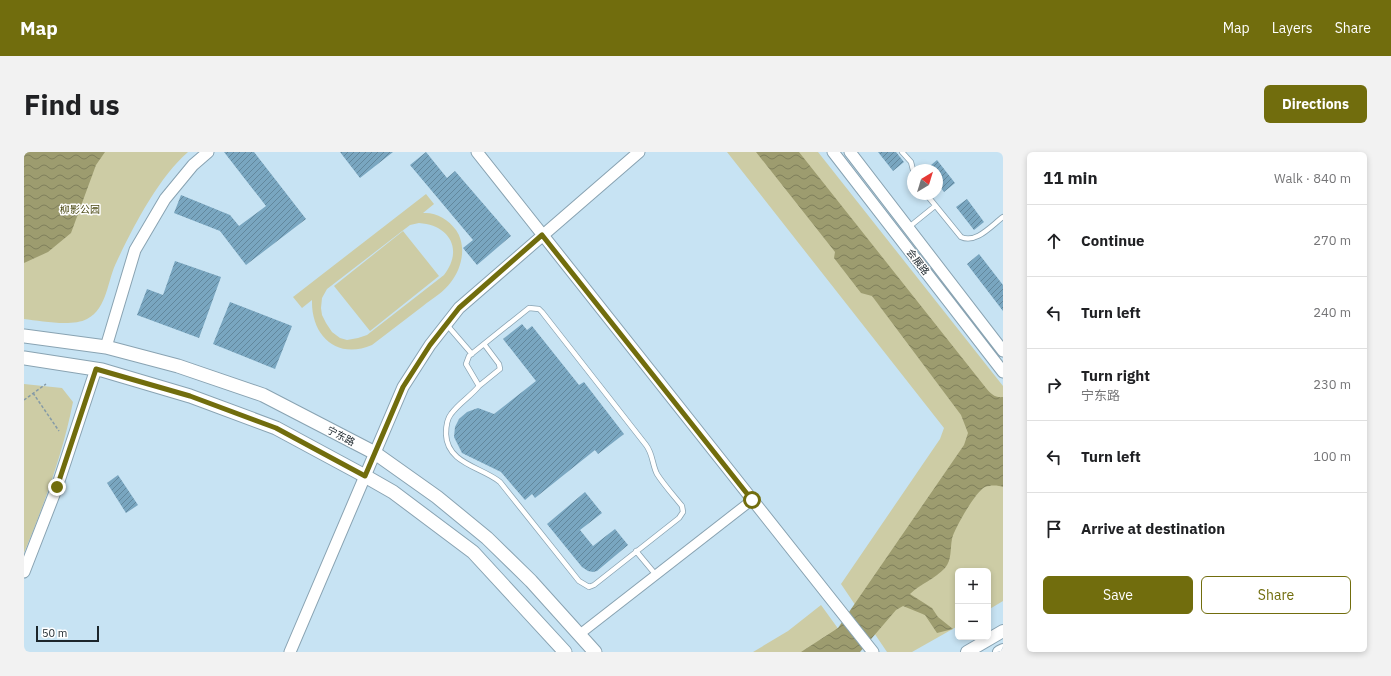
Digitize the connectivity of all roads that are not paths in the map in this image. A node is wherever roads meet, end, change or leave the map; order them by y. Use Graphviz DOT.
graph roads {
  1 [pos="208,152"];
  2 [pos="477,152"];
  3 [pos="639,152"];
  4 [pos="833,152"];
  5 [pos="850,152"];
  6 [pos="902,152"];
  7 [pos="912,164"];
  8 [pos="930,200"];
  9 [pos="935,206"];
  10 [pos="1003,217"];
  11 [pos="908,228"];
  12 [pos="542,235"];
  13 [pos="446,324"];
  14 [pos="28,337"];
  15 [pos="484,344"];
  16 [pos="106,348"];
  17 [pos="1003,351"];
  18 [pos="472,354"];
  19 [pos="24,358"];
  20 [pos="96,369"];
  21 [pos="1003,372"];
  22 [pos="479,386"];
  23 [pos="375,453"];
  24 [pos="365,476"];
  25 [pos="752,500"];
  26 [pos="636,551"];
  27 [pos="24,572"];
  28 [pos="656,575"];
  29 [pos="1003,631"];
  30 [pos="580,634"];
  31 [pos="1003,650"];
  32 [pos="872,651"];
  33 [pos="290,652"];
  34 [pos="564,652"];
  35 [pos="595,652"];
  36 [pos="967,652"];
  37 [pos="999,652"];
  1 -- 16 [label="street"];
  2 -- 12 [label="street"];
  3 -- 12 [label="street"];
  4 -- 21 [label="street, 会展路"];
  5 -- 11 [label="street, 会展路"];
  6 -- 7 [label="lane"];
  8 -- 9 [label="lane"];
  9 -- 10 [label="lane"];
  9 -- 11 [label="lane"];
  11 -- 17 [label="street, 会展路"];
  12 -- 13 [label="street"];
  12 -- 25 [label="street"];
  13 -- 18 [label="lane"];
  13 -- 23 [label="street"];
  14 -- 16 [label="main road, 宁东路"];
  15 -- 18 [label="lane"];
  15 -- 22 [label="lane"];
  15 -- 26 [label="lane"];
  16 -- 23 [label="main road, 宁东路"];
  18 -- 22 [label="lane"];
  19 -- 20 [label="main road"];
  20 -- 24 [label="main road"];
  20 -- 27 [label="street"];
  22 -- 26 [label="lane"];
  23 -- 24 [label="street"];
  23 -- 30 [label="main road, 宁东路"];
  24 -- 33 [label="street"];
  24 -- 34 [label="main road"];
  25 -- 28 [label="street"];
  25 -- 32 [label="street"];
  26 -- 28 [label="lane"];
  28 -- 30 [label="street"];
  29 -- 36 [label="main road"];
  30 -- 35 [label="main road, 宁东路"];
  31 -- 37 [label="main road"];
}
